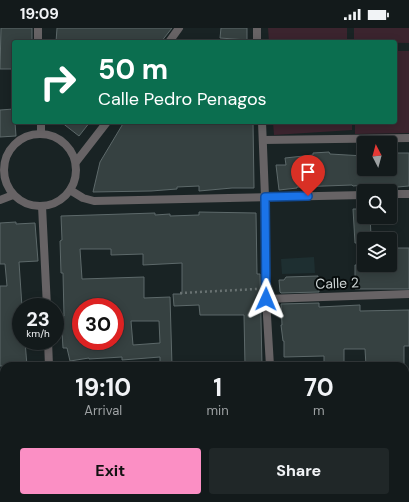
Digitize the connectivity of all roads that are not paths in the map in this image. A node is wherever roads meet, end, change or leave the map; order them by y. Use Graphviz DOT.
graph roads {
  1 [pos="38,28"];
  2 [pos="180,28"];
  3 [pos="257,28"];
  4 [pos="38,40"];
  5 [pos="171,40"];
  6 [pos="257,40"];
  7 [pos="41,124"];
  8 [pos="105,124"];
  9 [pos="262,124"];
  10 [pos="41,133"];
  11 [pos="409,138"];
  12 [pos="263,140"];
  13 [pos="76,162"];
  14 [pos="70,190"];
  15 [pos="397,194"];
  16 [pos="409,194"];
  17 [pos="13,195"];
  18 [pos="357,195"];
  19 [pos="265,197"];
  20 [pos="0,200"];
  21 [pos="42,206"];
  22 [pos="409,294"];
  23 [pos="47,298"];
  24 [pos="266,299"];
  25 [pos="48,350"];
  26 [pos="49,362"];
  27 [pos="270,362"];
  1 -- 4 [label="street"];
  2 -- 5 [label="street"];
  3 -- 6 [label="street"];
  7 -- 10 [label="street"];
  8 -- 13 [label="street"];
  9 -- 12 [label="street"];
  10 -- 13 [label="street"];
  10 -- 17 [label="street"];
  11 -- 12 [label="street"];
  12 -- 19 [label="street"];
  13 -- 14 [label="street"];
  14 -- 19 [label="street"];
  14 -- 21 [label="street"];
  15 -- 16 [label="street"];
  17 -- 20 [label="street"];
  17 -- 21 [label="street"];
  18 -- 19 [label="street"];
  19 -- 24 [label="street"];
  21 -- 23 [label="street"];
  22 -- 24 [label="street, Calle 2"];
  24 -- 27 [label="street"];
  25 -- 26 [label="street"];
}
